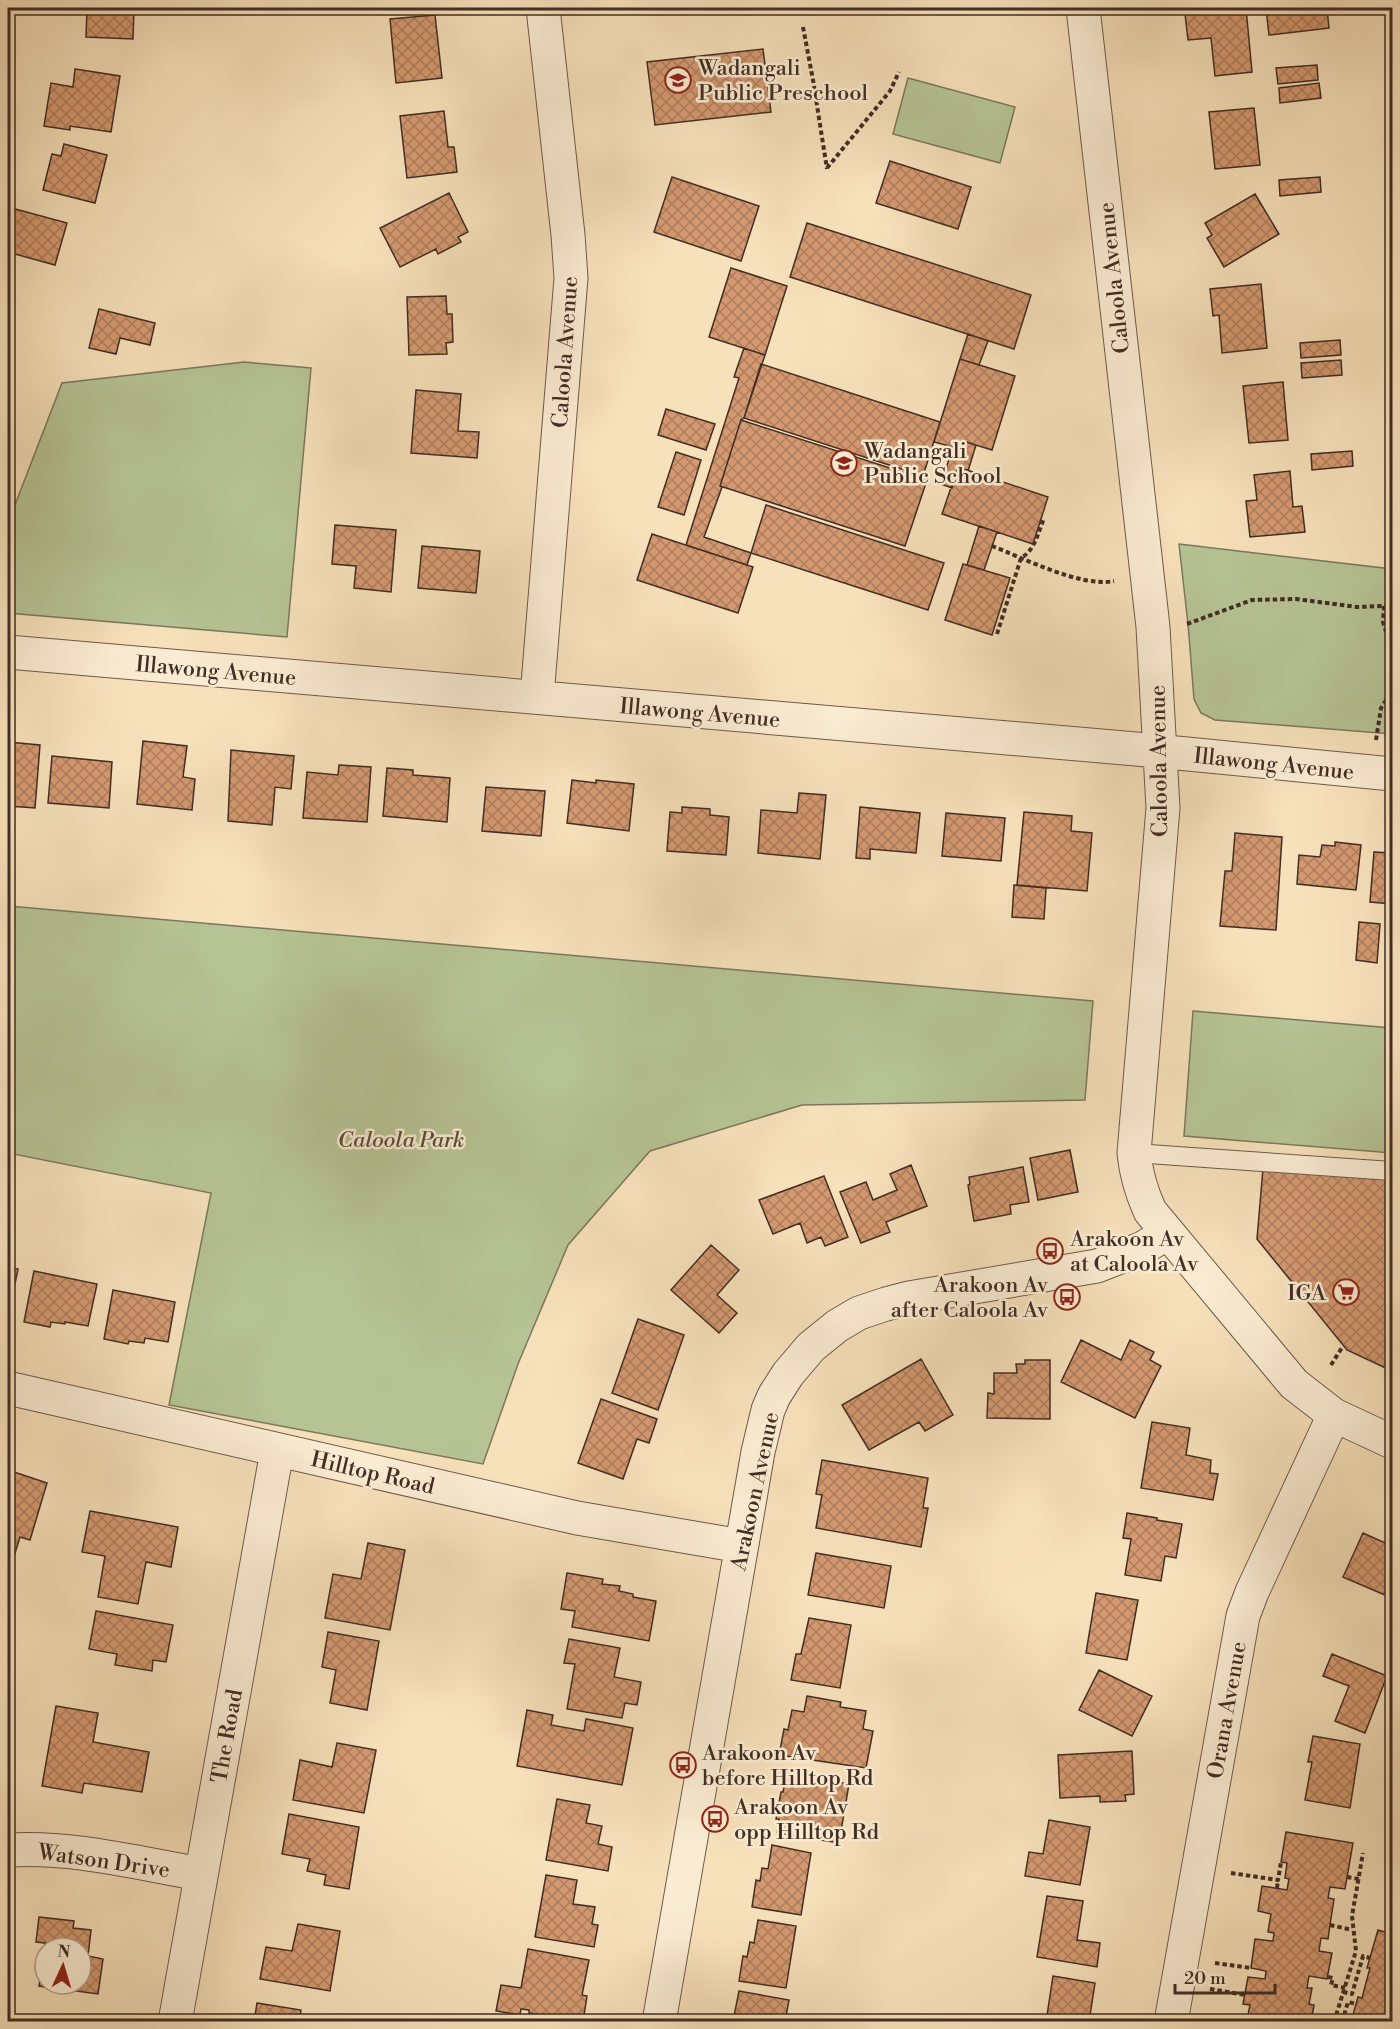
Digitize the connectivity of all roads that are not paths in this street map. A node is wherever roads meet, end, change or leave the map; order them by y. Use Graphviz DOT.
graph roads {
  1 [pos="543,8"];
  2 [pos="1083,8"];
  3 [pos="8,652"];
  4 [pos="537,697"];
  5 [pos="1161,752"];
  6 [pos="1383,773"];
  7 [pos="1134,1153"];
  8 [pos="1392,1171"];
  9 [pos="1167,1233"];
  10 [pos="8,1388"];
  11 [pos="1334,1415"];
  12 [pos="1392,1442"];
  13 [pos="277,1451"];
  14 [pos="741,1546"];
  15 [pos="8,1850"];
  16 [pos="201,1874"];
  17 [pos="1186,2019"];
  18 [pos="175,2022"];
  19 [pos="659,2022"];
  1 -- 4 [label="street, Caloola Avenue"];
  2 -- 5 [label="street, Caloola Avenue"];
  3 -- 4 [label="street, Illawong Avenue"];
  4 -- 5 [label="street, Illawong Avenue"];
  5 -- 6 [label="street, Illawong Avenue"];
  5 -- 7 [label="street, Caloola Avenue"];
  7 -- 8 [label="lane"];
  7 -- 9 [label="street, Caloola Avenue"];
  9 -- 11 [label="street, Caloola Avenue"];
  9 -- 14 [label="street, Arakoon Avenue"];
  10 -- 13 [label="street, Hilltop Road"];
  11 -- 12 [label="street, Caloola Avenue"];
  11 -- 17 [label="street, Orana Avenue"];
  13 -- 14 [label="street, Hilltop Road"];
  13 -- 16 [label="street, The Road"];
  14 -- 19 [label="street, Arakoon Avenue"];
  15 -- 16 [label="street, Watson Drive"];
  16 -- 18 [label="street, The Road"];
}
